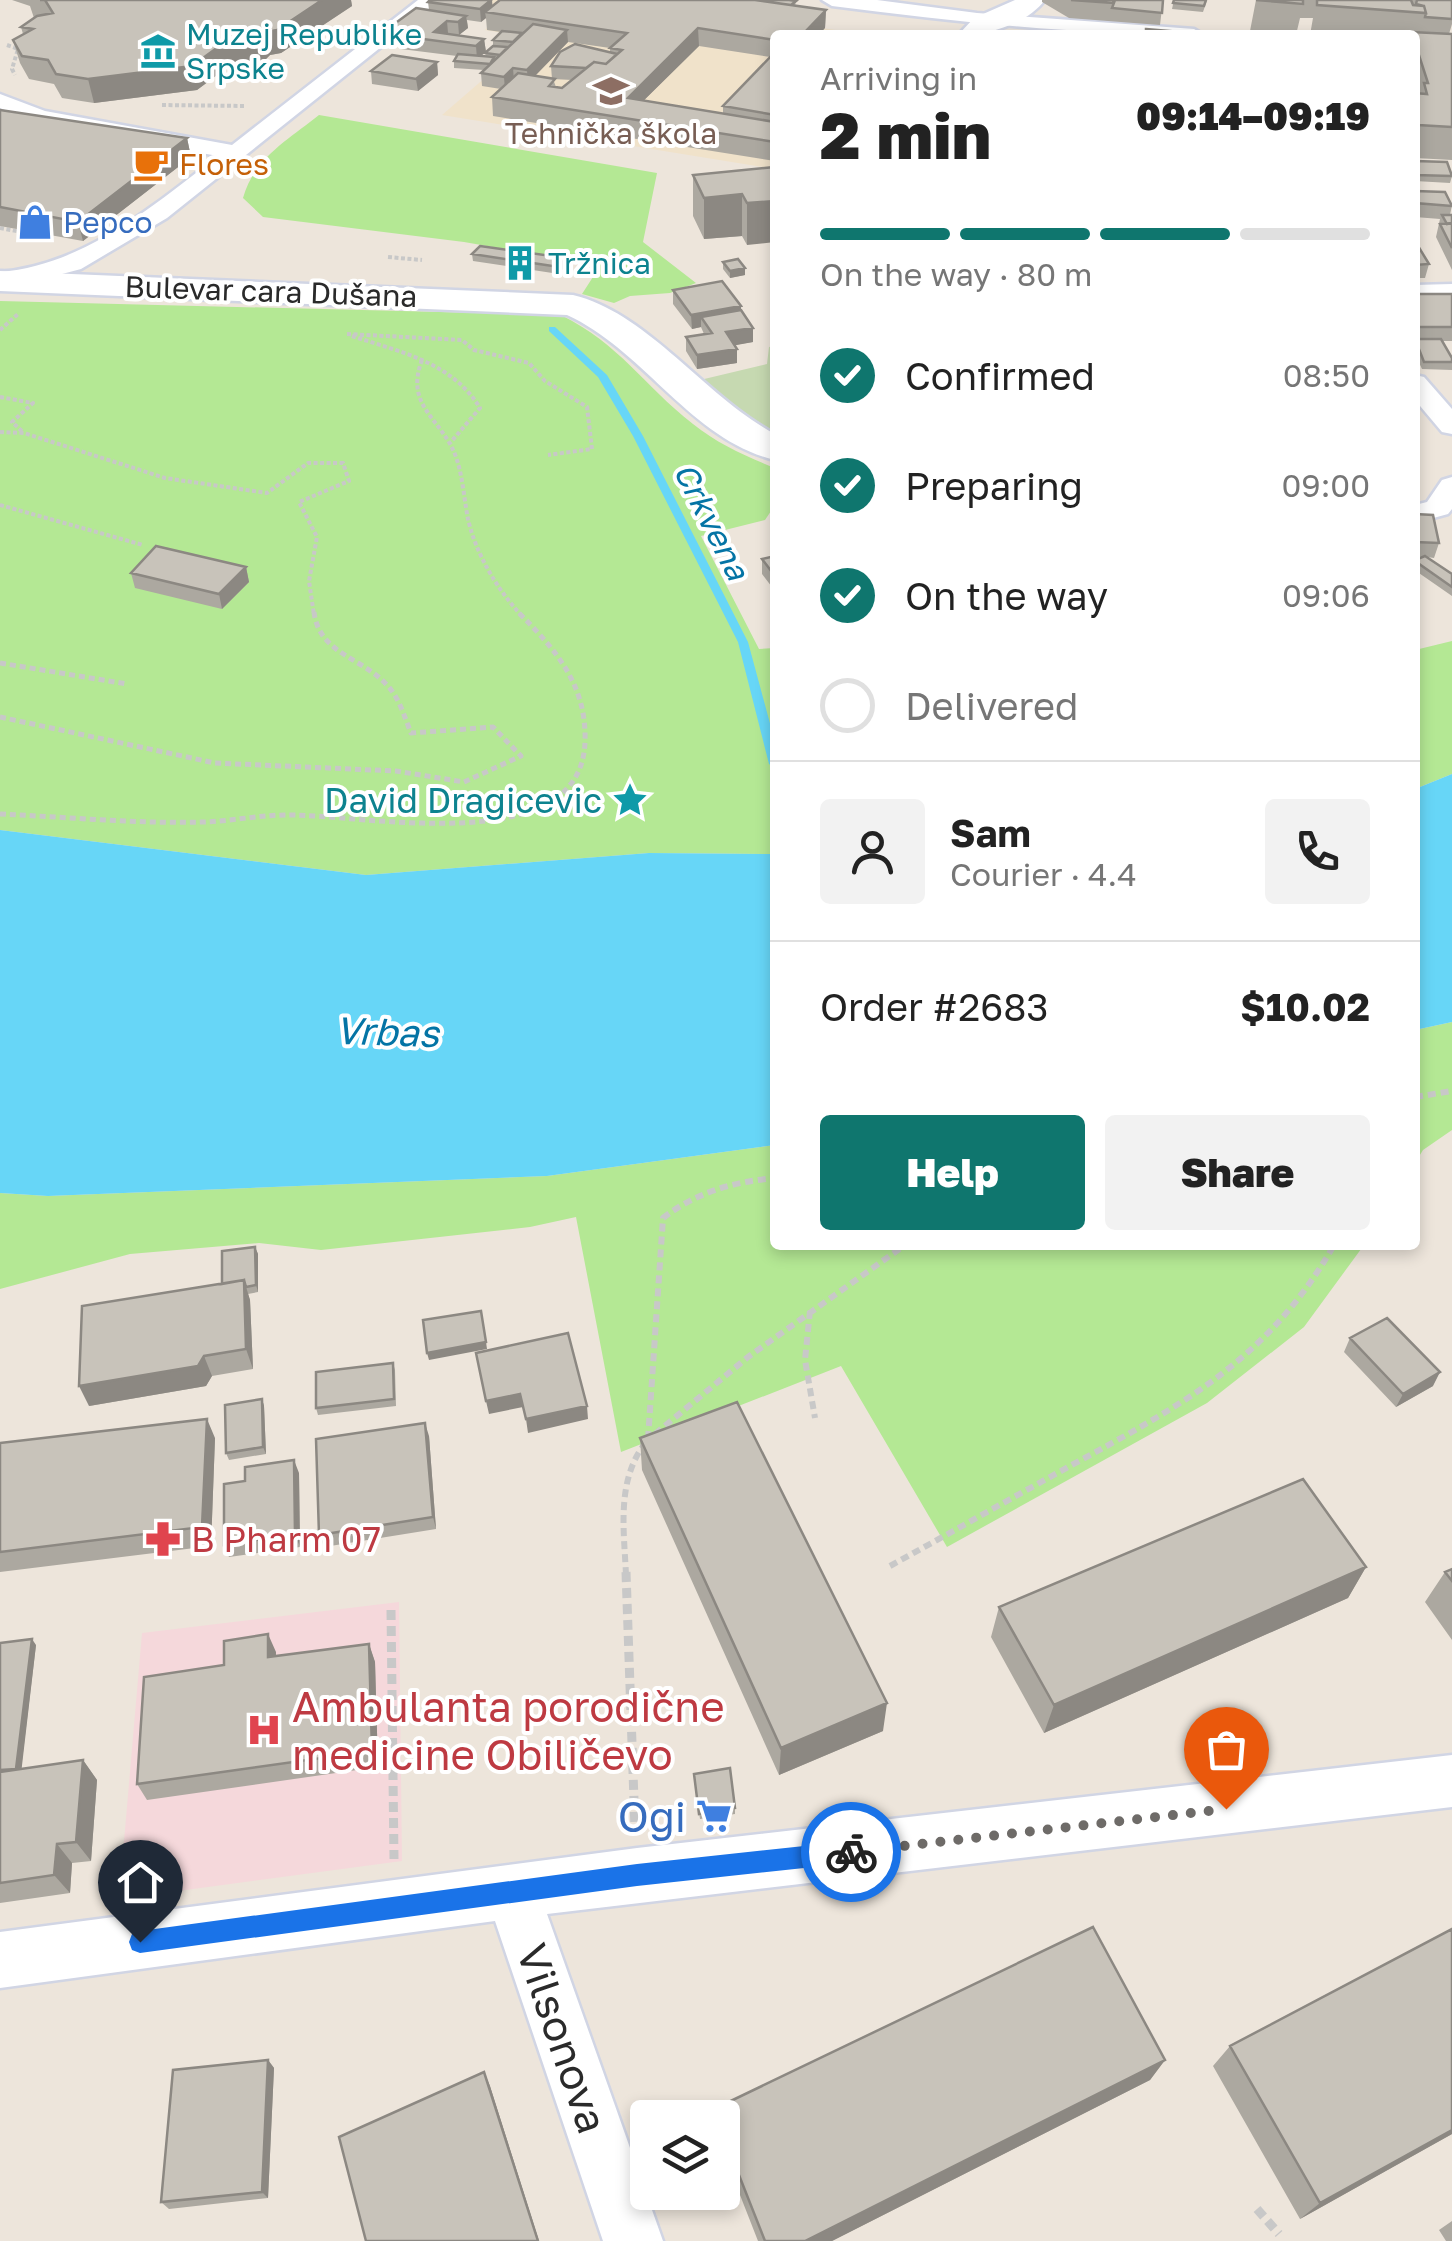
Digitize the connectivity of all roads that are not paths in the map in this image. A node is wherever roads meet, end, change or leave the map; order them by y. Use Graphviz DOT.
graph roads {
  1 [pos="430,0"];
  2 [pos="832,0"];
  3 [pos="1031,0"];
  4 [pos="998,21"];
  5 [pos="976,30"];
  6 [pos="1124,30"];
  7 [pos="0,100"];
  8 [pos="233,152"];
  9 [pos="159,213"];
  10 [pos="0,280"];
  11 [pos="206,290"];
  12 [pos="1452,291"];
  13 [pos="1420,292"];
  14 [pos="1420,389"];
  15 [pos="1452,426"];
  16 [pos="770,446"];
  17 [pos="1452,486"];
  18 [pos="1420,513"];
  19 [pos="1452,1781"];
  20 [pos="512,1892"];
  21 [pos="0,1960"];
  22 [pos="633,2241"];
  1 -- 8 [label="street"];
  2 -- 4 [label="street"];
  3 -- 4 [label="street"];
  4 -- 5 [label="street"];
  4 -- 6 [label="street"];
  7 -- 8 [label="street"];
  8 -- 9 [label="street"];
  9 -- 10 [label="street"];
  9 -- 11 [label="street"];
  10 -- 11 [label="street, Bulevar cara Dušana"];
  11 -- 16 [label="street, Bulevar cara Dušana"];
  12 -- 13 [label="street"];
  14 -- 15 [label="street"];
  17 -- 18 [label="street"];
  19 -- 20 [label="street"];
  20 -- 21 [label="street"];
  20 -- 22 [label="street, Vilsonova"];
}
